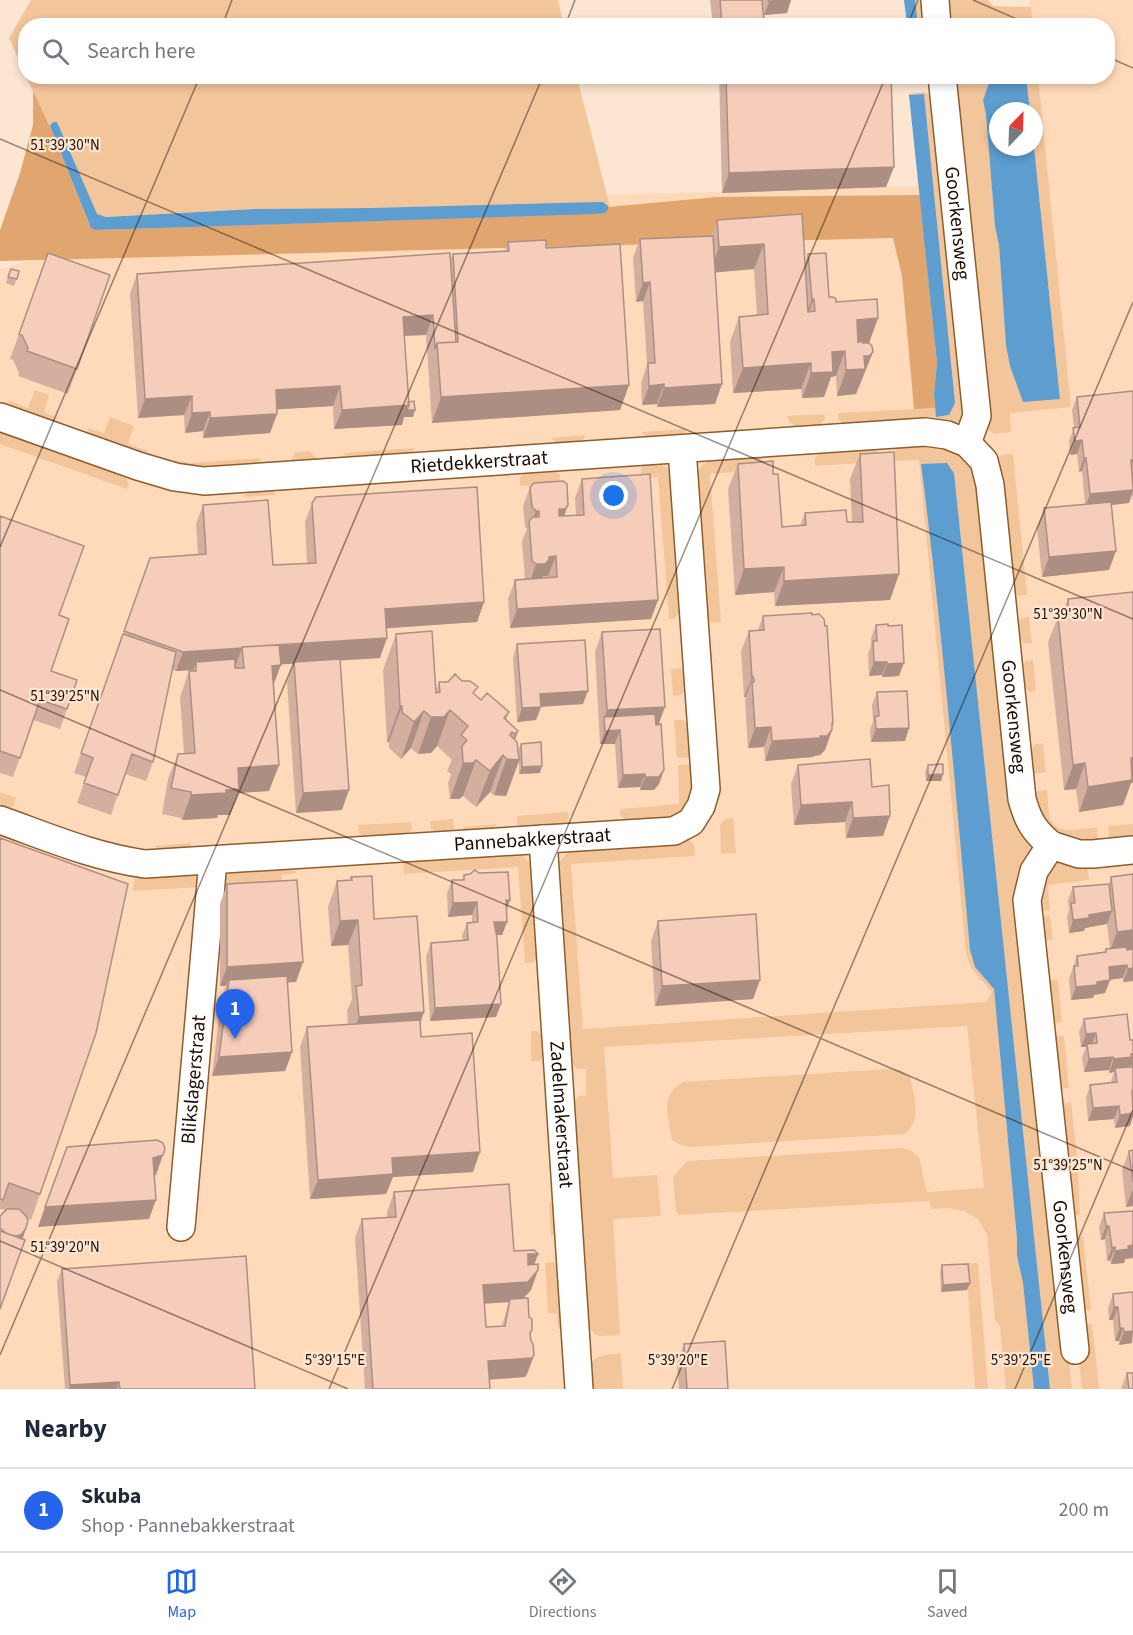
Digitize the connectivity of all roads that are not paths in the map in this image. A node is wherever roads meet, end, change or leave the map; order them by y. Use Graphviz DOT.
graph roads {
  1 [pos="934,0"];
  2 [pos="936,18"];
  3 [pos="943,84"];
  4 [pos="0,417"];
  5 [pos="967,442"];
  6 [pos="682,449"];
  7 [pos="0,820"];
  8 [pos="543,839"];
  9 [pos="1051,845"];
  10 [pos="1133,850"];
  11 [pos="213,860"];
  12 [pos="181,1227"];
  13 [pos="1076,1350"];
  14 [pos="579,1389"];
  1 -- 2 [label="street"];
  3 -- 5 [label="street, Goorkensweg"];
  4 -- 6 [label="street, Rietdekkerstraat"];
  5 -- 6 [label="street, Rietdekkerstraat"];
  5 -- 9 [label="street, Goorkensweg"];
  6 -- 8 [label="street, Pannebakkerstraat"];
  7 -- 11 [label="street, Pannebakkerstraat"];
  8 -- 11 [label="street, Pannebakkerstraat"];
  8 -- 14 [label="street, Zadelmakerstraat"];
  9 -- 10 [label="street"];
  9 -- 13 [label="street, Goorkensweg"];
  11 -- 12 [label="street, Blikslagerstraat"];
}
